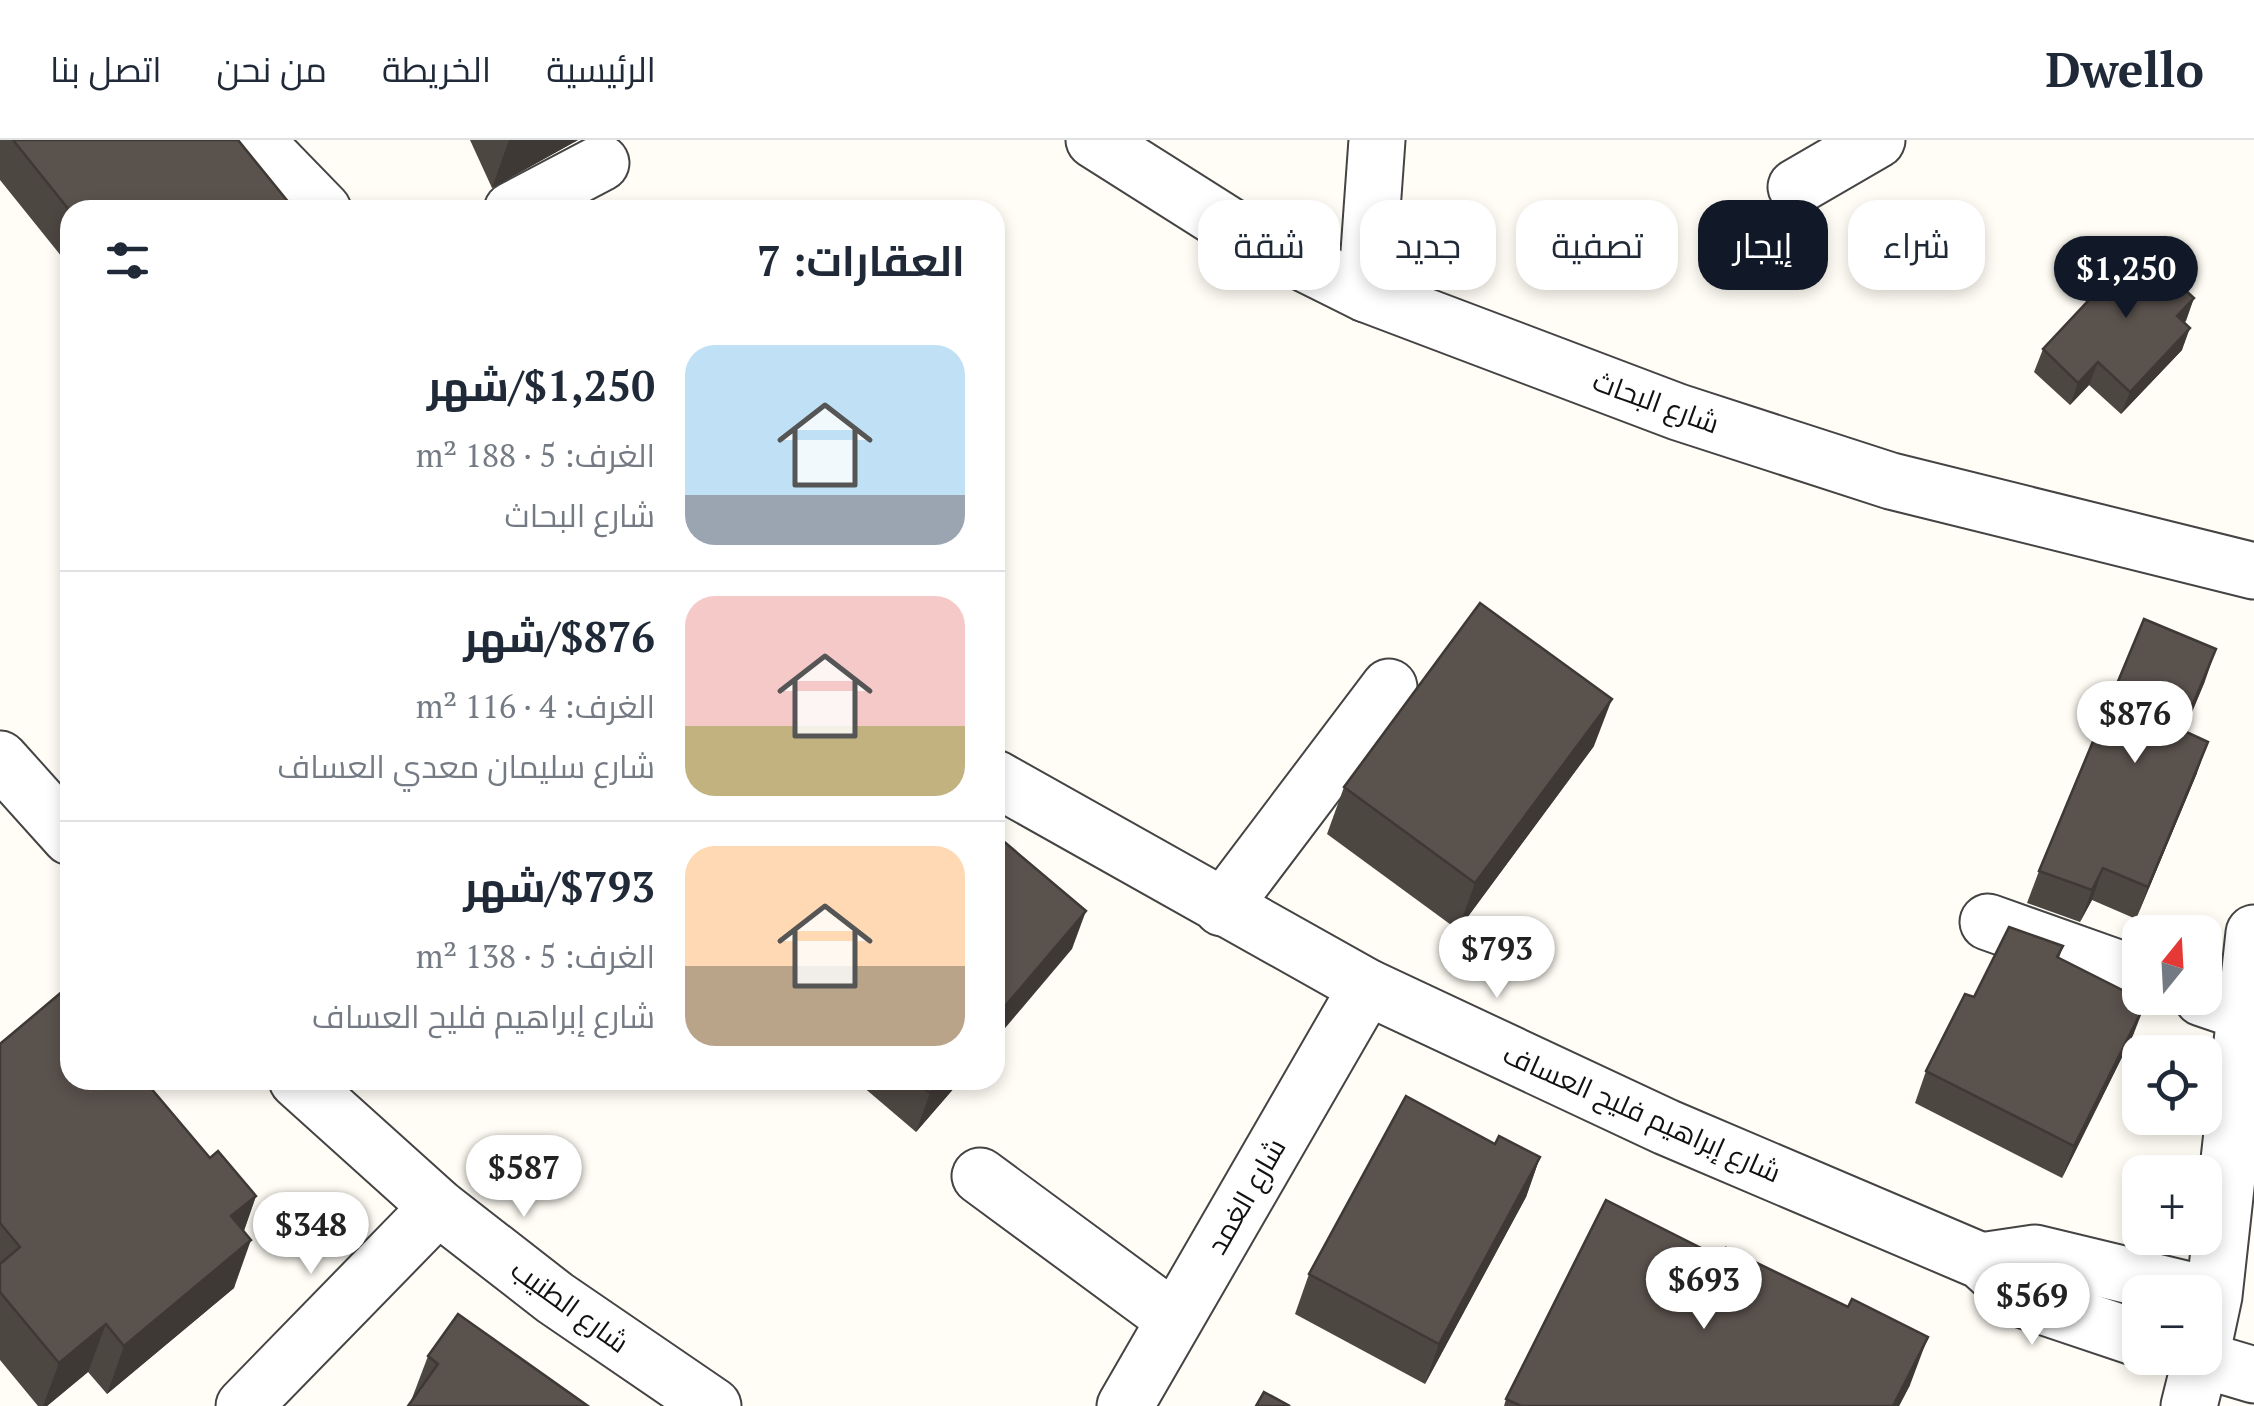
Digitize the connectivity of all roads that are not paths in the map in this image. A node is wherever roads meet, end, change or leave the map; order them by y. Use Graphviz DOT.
graph roads {
  1 [pos="255,140"];
  2 [pos="1094,140"];
  3 [pos="1377,140"];
  4 [pos="1877,140"];
  5 [pos="601,162"];
  6 [pos="1796,187"];
  7 [pos="314,200"];
  8 [pos="531,200"];
  9 [pos="1366,294"];
  10 [pos="2254,571"];
  11 [pos="1388,686"];
  12 [pos="0,759"];
  13 [pos="1005,784"];
  14 [pos="60,825"];
  15 [pos="1222,908"];
  16 [pos="1988,922"];
  17 [pos="2254,933"];
  18 [pos="2122,970"];
  19 [pos="1367,986"];
  20 [pos="2224,1005"];
  21 [pos="309,1090"];
  22 [pos="980,1176"];
  23 [pos="438,1207"];
  24 [pos="1981,1260"];
  25 [pos="2216,1275"];
  26 [pos="2122,1279"];
  27 [pos="1174,1319"];
  28 [pos="2122,1333"];
  29 [pos="2222,1365"];
  30 [pos="2254,1374"];
  31 [pos="2195,1375"];
  32 [pos="244,1406"];
  33 [pos="713,1406"];
  34 [pos="1126,1406"];
  35 [pos="2189,1406"];
  1 -- 7 [label="street"];
  2 -- 9 [label="street, شارع البحاث"];
  3 -- 9 [label="street"];
  4 -- 6 [label="street"];
  5 -- 8 [label="street"];
  9 -- 10 [label="street, شارع البحاث"];
  11 -- 15 [label="street"];
  12 -- 14 [label="street"];
  13 -- 15 [label="street, شارع إبراهيم فليح العساف"];
  15 -- 19 [label="street, شارع إبراهيم فليح العساف"];
  16 -- 18 [label="street"];
  17 -- 20 [label="street"];
  19 -- 24 [label="street, شارع إبراهيم فليح العساف"];
  19 -- 27 [label="street, شارع الغمد"];
  20 -- 25 [label="street"];
  21 -- 23 [label="street, شارع الطنيب"];
  22 -- 27 [label="street"];
  23 -- 32 [label="street"];
  23 -- 33 [label="street, شارع الطنيب"];
  24 -- 26 [label="street"];
  24 -- 28 [label="street, شارع إبراهيم فليح العساف"];
  27 -- 34 [label="street, شارع الغمد"];
  29 -- 30 [label="street"];
  31 -- 35 [label="street"];
}
